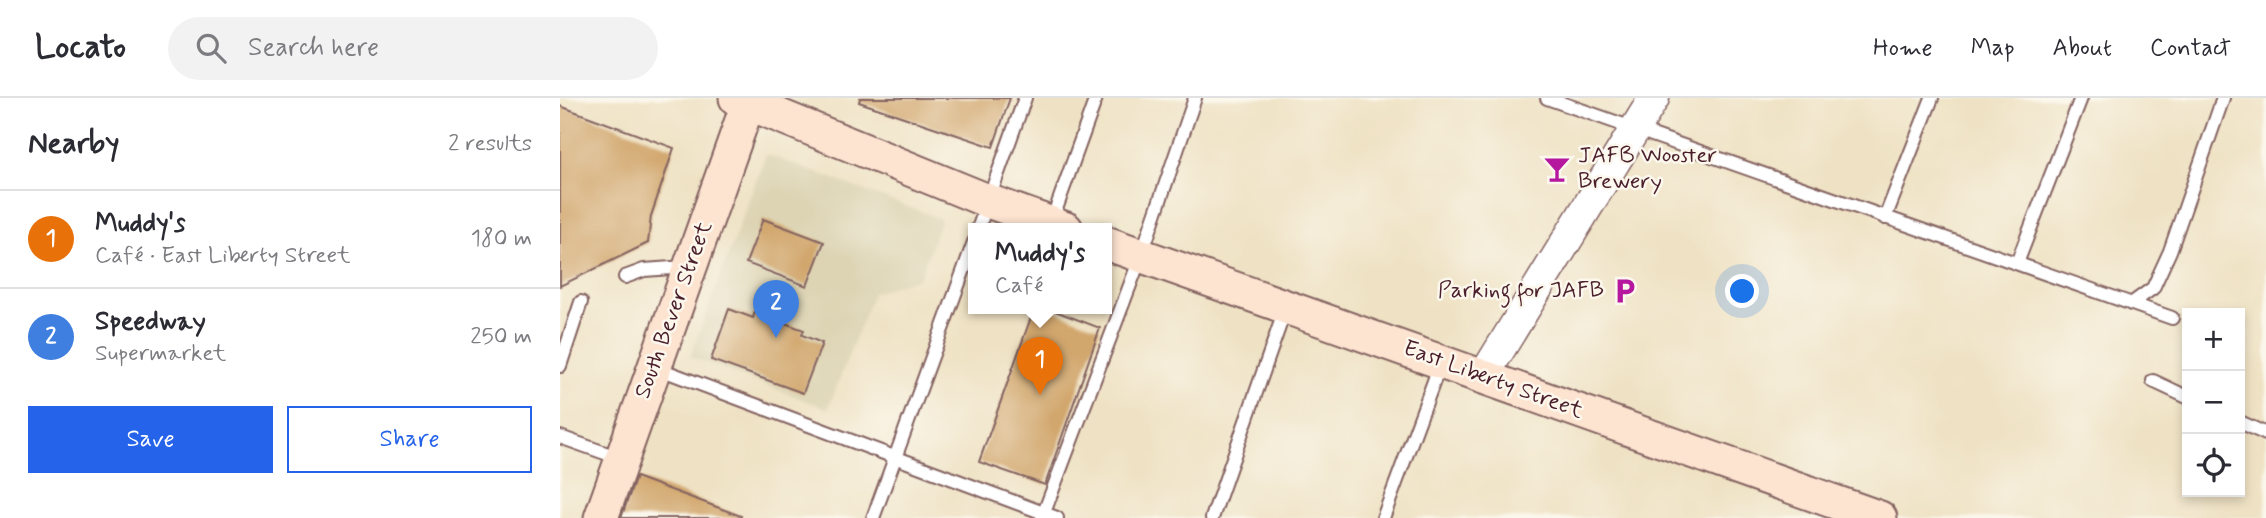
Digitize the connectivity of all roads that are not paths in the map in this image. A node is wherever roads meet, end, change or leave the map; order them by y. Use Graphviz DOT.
graph roads {
  1 [pos="1025,98"];
  2 [pos="1096,98"];
  3 [pos="1195,98"];
  4 [pos="1547,98"];
  5 [pos="1654,98"];
  6 [pos="1933,98"];
  7 [pos="2081,98"];
  8 [pos="2223,98"];
  9 [pos="745,99"];
  10 [pos="1634,129"];
  11 [pos="983,215"];
  12 [pos="1885,218"];
  13 [pos="1038,223"];
  14 [pos="1059,223"];
  15 [pos="1112,245"];
  16 [pos="1141,256"];
  17 [pos="968,258"];
  18 [pos="2017,264"];
  19 [pos="690,267"];
  20 [pos="625,277"];
  21 [pos="581,302"];
  22 [pos="2132,304"];
  23 [pos="1286,307"];
  24 [pos="2172,318"];
  25 [pos="1441,362"];
  26 [pos="560,366"];
  27 [pos="654,367"];
  28 [pos="1483,377"];
  29 [pos="2153,381"];
  30 [pos="2182,395"];
  31 [pos="2245,424"];
  32 [pos="2266,434"];
  33 [pos="560,437"];
  34 [pos="622,459"];
  35 [pos="894,459"];
  36 [pos="1838,511"];
  37 [pos="1043,516"];
  38 [pos="601,518"];
  39 [pos="873,518"];
  40 [pos="1057,518"];
  41 [pos="1212,518"];
  42 [pos="1383,518"];
  43 [pos="1880,518"];
  1 -- 11 [label="lane"];
  2 -- 14 [label="lane"];
  3 -- 16 [label="lane"];
  4 -- 10 [label="lane"];
  5 -- 10 [label="street"];
  6 -- 12 [label="lane"];
  7 -- 18 [label="lane"];
  8 -- 22 [label="lane"];
  9 -- 11 [label="main road"];
  9 -- 19 [label="main road, South Bever Street"];
  10 -- 12 [label="lane"];
  10 -- 28 [label="street"];
  11 -- 13 [label="main road"];
  12 -- 18 [label="lane"];
  15 -- 16 [label="main road, East Liberty Street"];
  16 -- 23 [label="main road, East Liberty Street"];
  16 -- 37 [label="lane"];
  17 -- 35 [label="lane"];
  18 -- 22 [label="lane"];
  19 -- 20 [label="lane"];
  19 -- 27 [label="main road, South Bever Street"];
  21 -- 26 [label="lane"];
  22 -- 24 [label="lane"];
  23 -- 25 [label="main road, East Liberty Street"];
  23 -- 41 [label="lane"];
  25 -- 28 [label="main road, East Liberty Street"];
  25 -- 42 [label="lane"];
  27 -- 34 [label="main road, South Bever Street"];
  27 -- 35 [label="lane"];
  28 -- 36 [label="main road, East Liberty Street"];
  29 -- 30 [label="lane"];
  31 -- 32 [label="lane"];
  33 -- 34 [label="lane"];
  34 -- 38 [label="main road, South Bever Street"];
  35 -- 37 [label="lane"];
  35 -- 39 [label="lane"];
  36 -- 43 [label="main road, East Liberty Street"];
  37 -- 40 [label="lane"];
}
